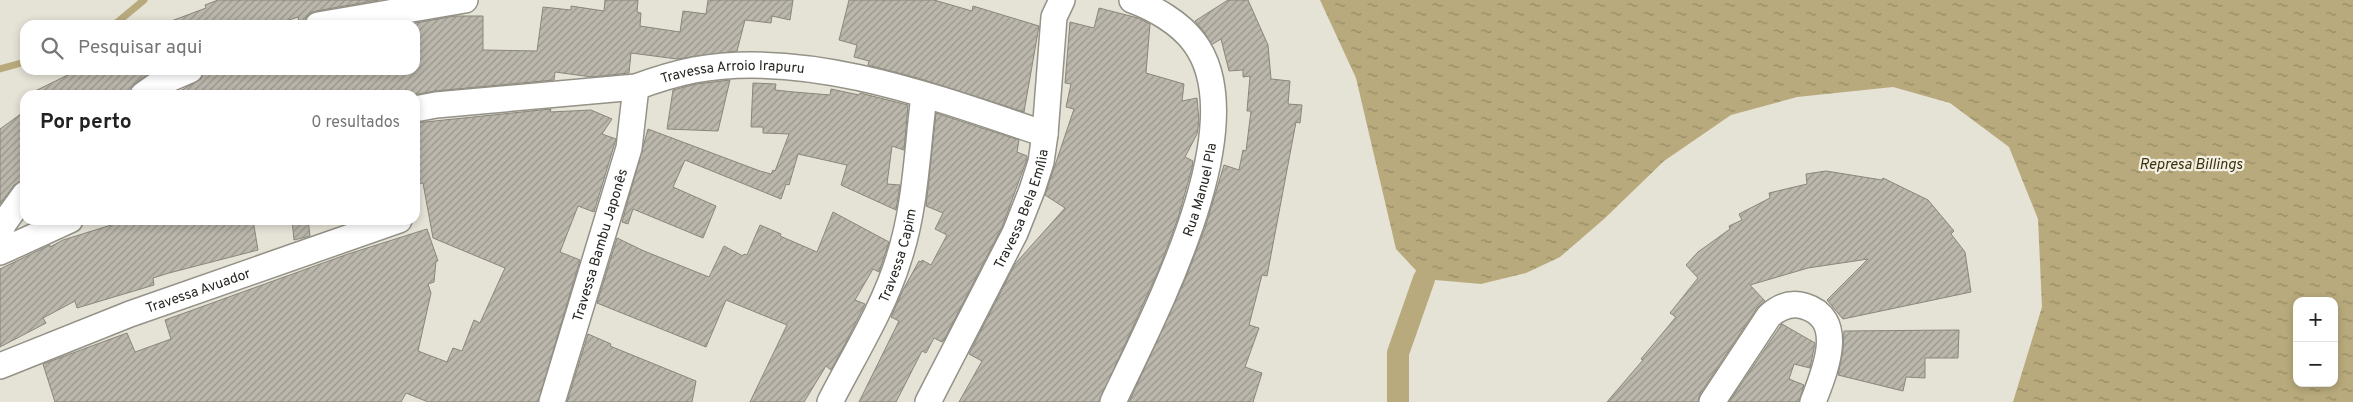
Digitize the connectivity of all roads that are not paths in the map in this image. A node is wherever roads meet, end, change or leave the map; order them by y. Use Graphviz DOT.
graph roads {
  1 [pos="465,0"];
  2 [pos="1062,0"];
  3 [pos="1132,0"];
  4 [pos="347,20"];
  5 [pos="178,75"];
  6 [pos="636,87"];
  7 [pos="150,90"];
  8 [pos="924,96"];
  9 [pos="420,108"];
  10 [pos="1045,134"];
  11 [pos="20,201"];
  12 [pos="59,225"];
  13 [pos="386,225"];
  14 [pos="0,232"];
  15 [pos="0,252"];
  16 [pos="0,366"];
  17 [pos="552,402"];
  18 [pos="830,402"];
  19 [pos="928,402"];
  20 [pos="1114,402"];
  21 [pos="1712,402"];
  22 [pos="1813,402"];
  1 -- 4 [label="street"];
  2 -- 10 [label="street, Travessa Bela Emília"];
  3 -- 20 [label="street, Rua Manuel Pla"];
  5 -- 7 [label="street"];
  6 -- 8 [label="street, Travessa Arroio Irapuru"];
  6 -- 9 [label="street, Travessa Arroio Irapuru"];
  6 -- 17 [label="street, Travessa Bambu Japonês"];
  8 -- 10 [label="street, Travessa Arroio Irapuru"];
  8 -- 18 [label="street, Travessa Capim"];
  10 -- 19 [label="street, Travessa Bela Emília"];
  11 -- 14 [label="street"];
  12 -- 15 [label="street"];
  13 -- 16 [label="street, Travessa Avuador"];
  21 -- 22 [label="street"];
}
